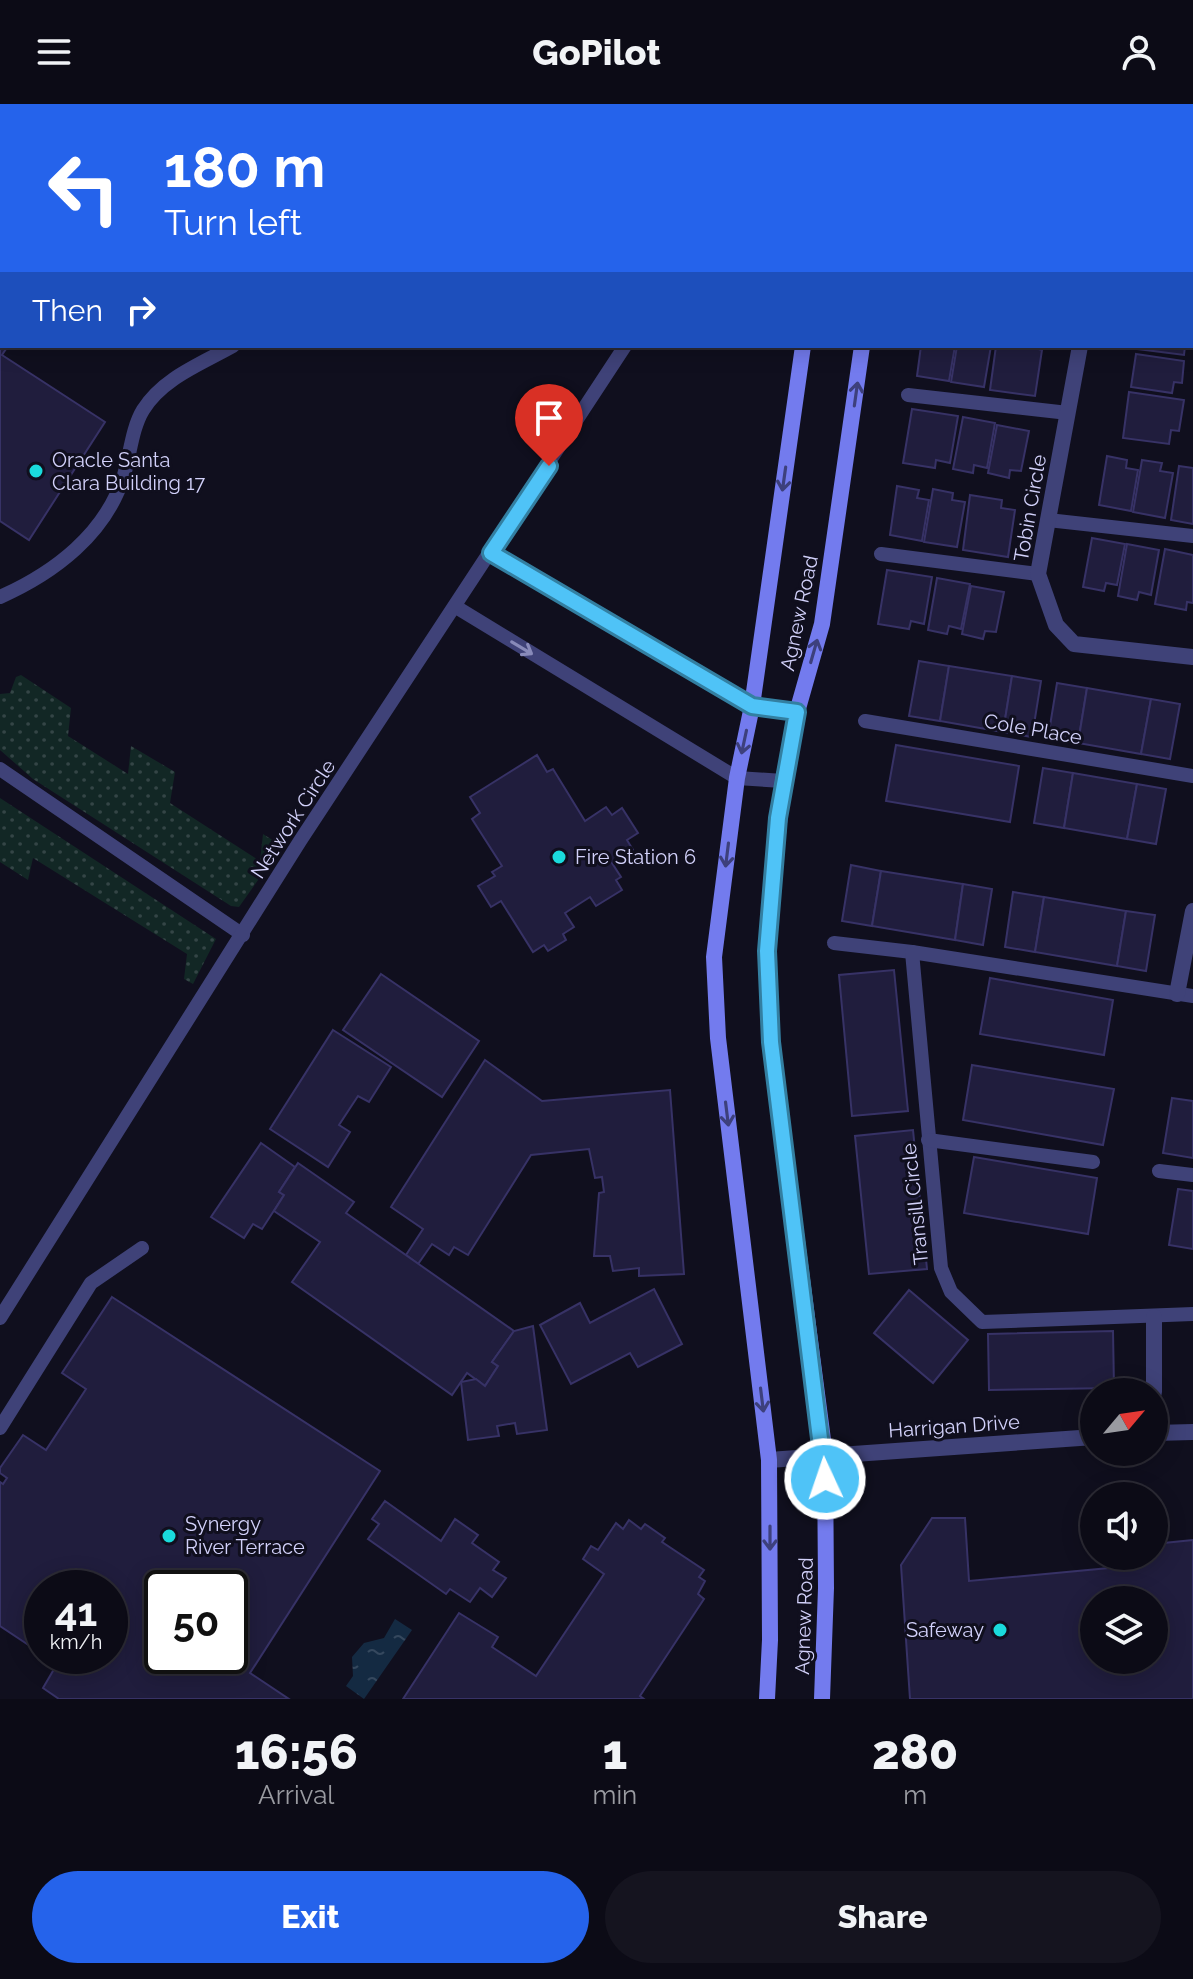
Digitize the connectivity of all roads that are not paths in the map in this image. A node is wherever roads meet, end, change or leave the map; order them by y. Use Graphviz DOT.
graph roads {
  1 [pos="229,348"];
  2 [pos="624,348"];
  3 [pos="803,348"];
  4 [pos="862,348"];
  5 [pos="1080,348"];
  6 [pos="908,395"];
  7 [pos="1068,413"];
  8 [pos="1048,520"];
  9 [pos="1193,536"];
  10 [pos="491,553"];
  11 [pos="881,554"];
  12 [pos="1038,574"];
  13 [pos="0,597"];
  14 [pos="456,607"];
  15 [pos="1193,657"];
  16 [pos="752,706"];
  17 [pos="797,712"];
  18 [pos="865,721"];
  19 [pos="0,769"];
  20 [pos="1193,776"];
  21 [pos="737,778"];
  22 [pos="783,781"];
  23 [pos="1193,911"];
  24 [pos="243,935"];
  25 [pos="834,943"];
  26 [pos="912,952"];
  27 [pos="1185,995"];
  28 [pos="928,1140"];
  29 [pos="1093,1162"];
  30 [pos="1159,1171"];
  31 [pos="1193,1175"];
  32 [pos="142,1248"];
  33 [pos="1193,1314"];
  34 [pos="1154,1317"];
  35 [pos="0,1318"];
  36 [pos="1154,1378"];
  37 [pos="0,1428"];
  38 [pos="1193,1432"];
  39 [pos="1168,1433"];
  40 [pos="1080,1438"];
  41 [pos="825,1455"];
  42 [pos="769,1460"];
  43 [pos="767,1699"];
  44 [pos="822,1699"];
  1 -- 13 [label="lane"];
  2 -- 10 [label="lane, Network Circle"];
  3 -- 16 [label="main road, Agnew Road, one-way"];
  17 -- 4 [label="main road, Agnew Road, one-way"];
  5 -- 7 [label="street, Tobin Circle"];
  6 -- 7 [label="lane"];
  7 -- 8 [label="street, Tobin Circle"];
  8 -- 9 [label="lane"];
  8 -- 12 [label="street, Tobin Circle"];
  10 -- 14 [label="lane, Network Circle"];
  10 -- 16 [label="lane"];
  11 -- 12 [label="lane"];
  12 -- 15 [label="street, Tobin Circle"];
  14 -- 21 [label="lane, one-way"];
  14 -- 24 [label="lane, Network Circle"];
  16 -- 17 [label="lane"];
  16 -- 21 [label="main road, Agnew Road, one-way"];
  17 -- 22 [label="main road, Agnew Road"];
  18 -- 20 [label="lane, Cole Place"];
  19 -- 24 [label="lane"];
  21 -- 22 [label="lane"];
  21 -- 42 [label="main road, Agnew Road, one-way"];
  22 -- 41 [label="main road, Agnew Road"];
  23 -- 27 [label="street"];
  24 -- 35 [label="lane, Network Circle"];
  25 -- 26 [label="lane"];
  26 -- 27 [label="lane"];
  26 -- 28 [label="lane, Transill Circle"];
  28 -- 29 [label="lane"];
  28 -- 34 [label="lane, Transill Circle"];
  30 -- 31 [label="lane"];
  32 -- 37 [label="lane"];
  33 -- 34 [label="lane, Transill Circle"];
  34 -- 36 [label="street"];
  38 -- 39 [label="street"];
  40 -- 41 [label="street, Harrigan Drive"];
  41 -- 42 [label="street, Harrigan Drive"];
  41 -- 44 [label="main road, Agnew Road"];
  42 -- 43 [label="main road, Agnew Road, one-way"];
}
